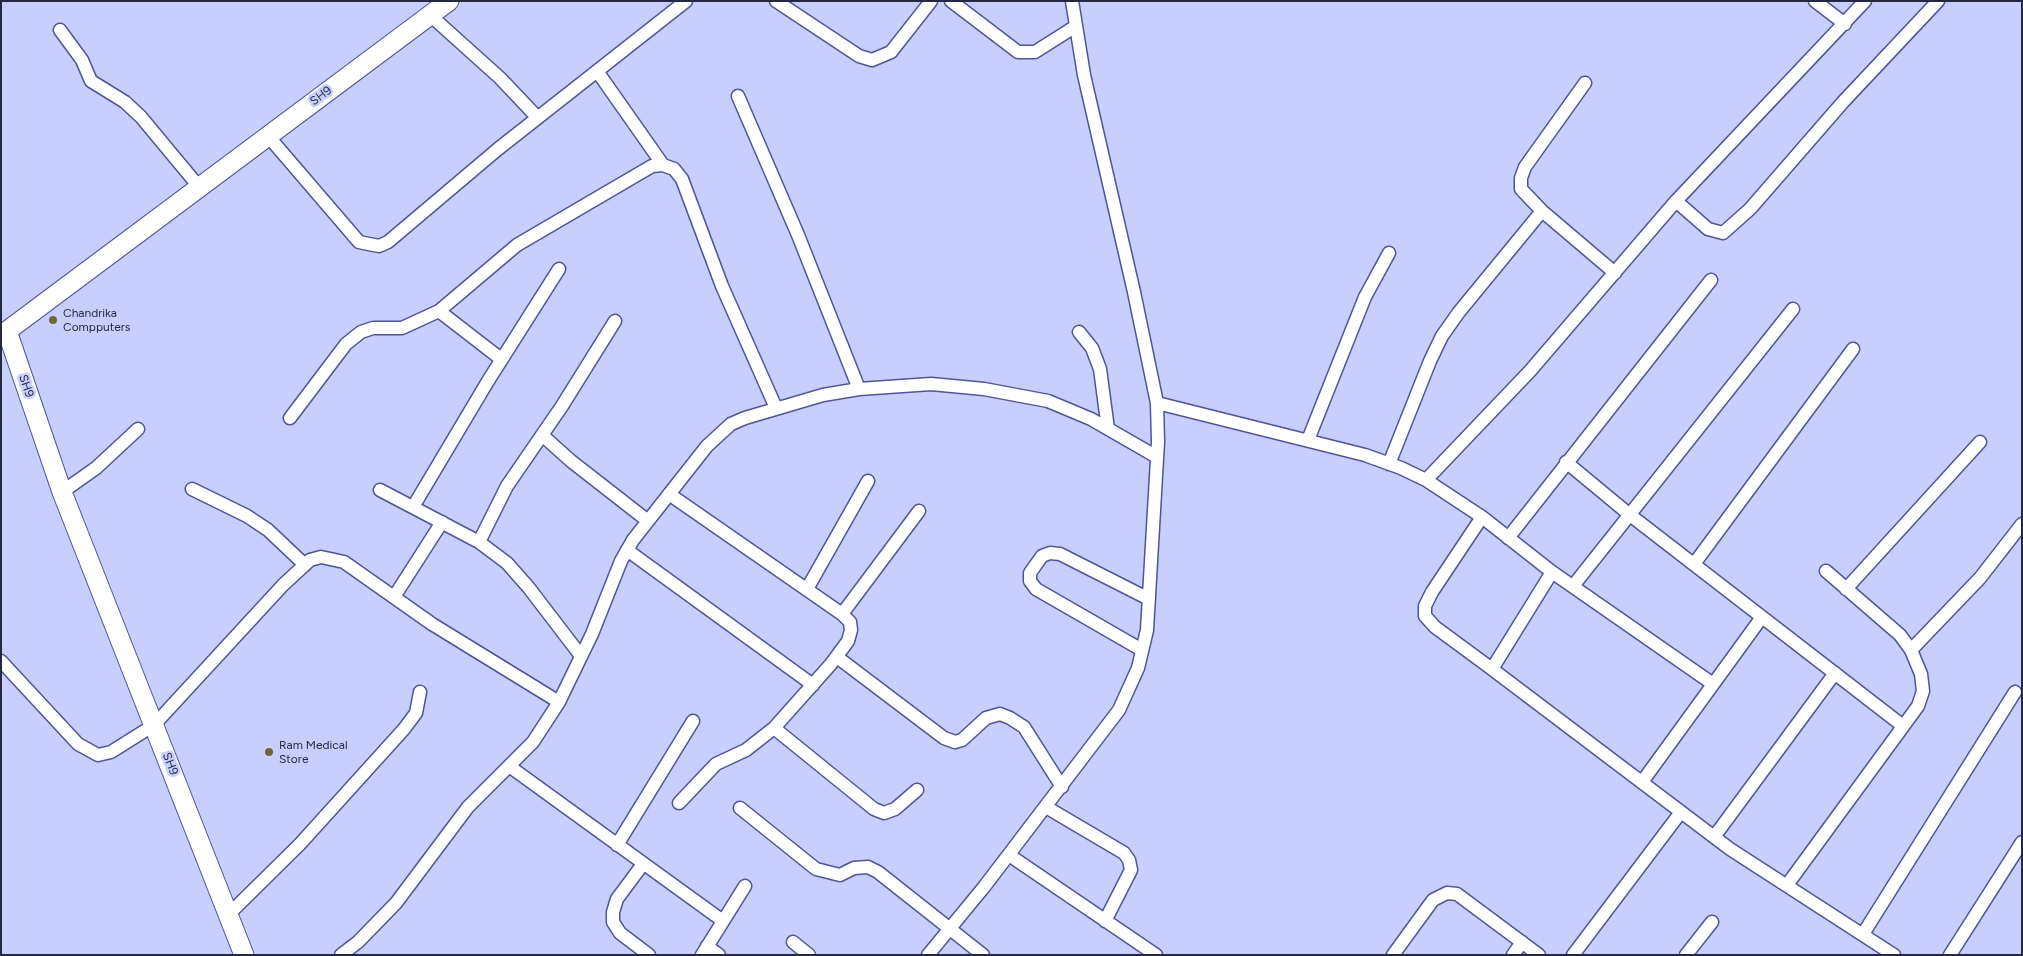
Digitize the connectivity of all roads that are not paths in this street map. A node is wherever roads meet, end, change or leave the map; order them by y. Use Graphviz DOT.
graph roads {
  1 [pos="449,1"];
  2 [pos="686,1"];
  3 [pos="776,1"];
  4 [pos="931,1"];
  5 [pos="951,1"];
  6 [pos="1072,1"];
  7 [pos="1815,1"];
  8 [pos="1865,1"];
  9 [pos="1938,1"];
  10 [pos="430,15"];
  11 [pos="1845,24"];
  12 [pos="1076,26"];
  13 [pos="60,30"];
  14 [pos="597,71"];
  15 [pos="1585,82"];
  16 [pos="738,96"];
  17 [pos="538,117"];
  18 [pos="268,136"];
  19 [pos="663,166"];
  20 [pos="200,188"];
  21 [pos="1676,202"];
  22 [pos="1542,211"];
  23 [pos="1389,253"];
  24 [pos="559,269"];
  25 [pos="1615,273"];
  26 [pos="1711,280"];
  27 [pos="1793,309"];
  28 [pos="439,311"];
  29 [pos="615,321"];
  30 [pos="4,323"];
  31 [pos="1079,332"];
  32 [pos="1853,349"];
  33 [pos="501,359"];
  34 [pos="859,389"];
  35 [pos="1157,403"];
  36 [pos="776,408"];
  37 [pos="290,418"];
  38 [pos="1108,428"];
  39 [pos="138,429"];
  40 [pos="542,435"];
  41 [pos="1308,440"];
  42 [pos="1980,442"];
  43 [pos="1157,457"];
  44 [pos="1566,462"];
  45 [pos="1389,464"];
  46 [pos="1426,480"];
  47 [pos="868,481"];
  48 [pos="192,489"];
  49 [pos="380,490"];
  50 [pos="62,492"];
  51 [pos="669,494"];
  52 [pos="413,507"];
  53 [pos="919,511"];
  54 [pos="1630,515"];
  55 [pos="1482,517"];
  56 [pos="648,521"];
  57 [pos="442,522"];
  58 [pos="2022,524"];
  59 [pos="1508,538"];
  60 [pos="479,542"];
  61 [pos="627,550"];
  62 [pos="1694,564"];
  63 [pos="305,565"];
  64 [pos="1826,571"];
  65 [pos="1552,572"];
  66 [pos="1573,586"];
  67 [pos="807,589"];
  68 [pos="1846,589"];
  69 [pos="394,597"];
  70 [pos="1149,599"];
  71 [pos="842,614"];
  72 [pos="1762,617"];
  73 [pos="1142,650"];
  74 [pos="1911,650"];
  75 [pos="581,656"];
  76 [pos="837,656"];
  77 [pos="1,661"];
  78 [pos="1492,669"];
  79 [pos="1835,673"];
  80 [pos="1713,684"];
  81 [pos="812,685"];
  82 [pos="420,692"];
  83 [pos="2016,692"];
  84 [pos="559,702"];
  85 [pos="693,720"];
  86 [pos="154,725"];
  87 [pos="1903,726"];
  88 [pos="774,728"];
  89 [pos="509,766"];
  90 [pos="1642,782"];
  91 [pos="1062,787"];
  92 [pos="917,790"];
  93 [pos="679,804"];
  94 [pos="1046,807"];
  95 [pos="740,808"];
  96 [pos="1681,812"];
  97 [pos="1714,837"];
  98 [pos="2022,842"];
  99 [pos="617,845"];
  100 [pos="1009,855"];
  101 [pos="643,864"];
  102 [pos="1787,885"];
  103 [pos="745,886"];
  104 [pos="229,914"];
  105 [pos="1105,920"];
  106 [pos="723,921"];
  107 [pos="1712,922"];
  108 [pos="950,928"];
  109 [pos="1863,934"];
  110 [pos="792,942"];
  111 [pos="1522,942"];
  112 [pos="705,951"];
  113 [pos="643,953"];
  114 [pos="244,955"];
  115 [pos="341,955"];
  116 [pos="719,955"];
  117 [pos="809,955"];
  118 [pos="928,955"];
  119 [pos="983,955"];
  120 [pos="1156,955"];
  121 [pos="1394,955"];
  122 [pos="1513,955"];
  123 [pos="1539,955"];
  124 [pos="1573,955"];
  125 [pos="1686,955"];
  126 [pos="1894,955"];
  127 [pos="1950,955"];
  1 -- 10 [label="main road, SH9"];
  2 -- 14 [label="street"];
  3 -- 4 [label="street"];
  5 -- 12 [label="street"];
  6 -- 12 [label="street"];
  7 -- 11 [label="street"];
  8 -- 11 [label="street"];
  9 -- 21 [label="street"];
  10 -- 17 [label="street"];
  10 -- 18 [label="main road, SH9"];
  11 -- 21 [label="street"];
  12 -- 35 [label="street"];
  13 -- 20 [label="street"];
  14 -- 17 [label="street"];
  14 -- 19 [label="street"];
  15 -- 22 [label="street"];
  16 -- 34 [label="street"];
  17 -- 18 [label="street"];
  18 -- 20 [label="main road, SH9"];
  19 -- 28 [label="street"];
  19 -- 36 [label="street"];
  20 -- 30 [label="main road, SH9"];
  21 -- 25 [label="street"];
  22 -- 25 [label="street"];
  22 -- 45 [label="street"];
  23 -- 41 [label="street"];
  24 -- 33 [label="street"];
  25 -- 46 [label="street"];
  26 -- 44 [label="street"];
  27 -- 54 [label="street"];
  28 -- 33 [label="street"];
  28 -- 37 [label="street"];
  29 -- 40 [label="street"];
  30 -- 50 [label="main road, SH9"];
  31 -- 38 [label="street"];
  32 -- 62 [label="street"];
  33 -- 52 [label="street"];
  34 -- 36 [label="street"];
  34 -- 38 [label="street"];
  35 -- 41 [label="street"];
  35 -- 43 [label="street"];
  36 -- 51 [label="street"];
  38 -- 43 [label="street"];
  39 -- 50 [label="street"];
  40 -- 56 [label="street"];
  40 -- 60 [label="street"];
  41 -- 45 [label="street"];
  42 -- 68 [label="street"];
  43 -- 70 [label="street"];
  44 -- 54 [label="street"];
  44 -- 59 [label="street"];
  45 -- 46 [label="street"];
  46 -- 55 [label="street"];
  47 -- 67 [label="street"];
  48 -- 63 [label="street"];
  49 -- 52 [label="street"];
  50 -- 86 [label="main road, SH9"];
  51 -- 56 [label="street"];
  51 -- 67 [label="street"];
  52 -- 57 [label="street"];
  53 -- 71 [label="street"];
  54 -- 62 [label="street"];
  54 -- 66 [label="street"];
  55 -- 59 [label="street"];
  55 -- 78 [label="street"];
  56 -- 61 [label="street"];
  57 -- 60 [label="street"];
  57 -- 69 [label="street"];
  58 -- 74 [label="street"];
  59 -- 65 [label="street"];
  60 -- 75 [label="street"];
  61 -- 75 [label="street"];
  61 -- 81 [label="street"];
  62 -- 72 [label="street"];
  63 -- 69 [label="street"];
  63 -- 86 [label="street"];
  64 -- 68 [label="street"];
  65 -- 66 [label="street"];
  65 -- 78 [label="street"];
  66 -- 80 [label="street"];
  67 -- 71 [label="street"];
  68 -- 74 [label="street"];
  69 -- 84 [label="street"];
  70 -- 73 [label="street"];
  70 -- 73 [label="street"];
  71 -- 76 [label="street"];
  72 -- 79 [label="street"];
  72 -- 80 [label="street"];
  73 -- 91 [label="street"];
  74 -- 87 [label="street"];
  75 -- 84 [label="street"];
  76 -- 81 [label="street"];
  76 -- 91 [label="street"];
  77 -- 86 [label="street"];
  78 -- 90 [label="street"];
  79 -- 87 [label="street"];
  79 -- 97 [label="street"];
  80 -- 90 [label="street"];
  81 -- 88 [label="street"];
  82 -- 104 [label="street"];
  83 -- 109 [label="street"];
  84 -- 89 [label="street"];
  85 -- 99 [label="street"];
  86 -- 104 [label="main road, SH9"];
  87 -- 102 [label="street"];
  88 -- 92 [label="street"];
  88 -- 93 [label="street"];
  89 -- 99 [label="street"];
  89 -- 115 [label="street"];
  90 -- 96 [label="street"];
  91 -- 94 [label="street"];
  94 -- 100 [label="street"];
  94 -- 105 [label="street"];
  95 -- 108 [label="street"];
  96 -- 97 [label="street"];
  96 -- 124 [label="street"];
  97 -- 102 [label="street"];
  98 -- 127 [label="street"];
  99 -- 101 [label="street"];
  100 -- 105 [label="street"];
  100 -- 108 [label="street"];
  101 -- 106 [label="street"];
  101 -- 113 [label="street"];
  102 -- 109 [label="street"];
  103 -- 106 [label="street"];
  104 -- 114 [label="main road, SH9"];
  105 -- 120 [label="street"];
  106 -- 112 [label="street"];
  107 -- 125 [label="street"];
  108 -- 118 [label="street"];
  108 -- 119 [label="street"];
  109 -- 126 [label="street"];
  110 -- 117 [label="street"];
  111 -- 121 [label="street"];
  111 -- 122 [label="street"];
  111 -- 123 [label="street"];
  112 -- 116 [label="street"];
}
